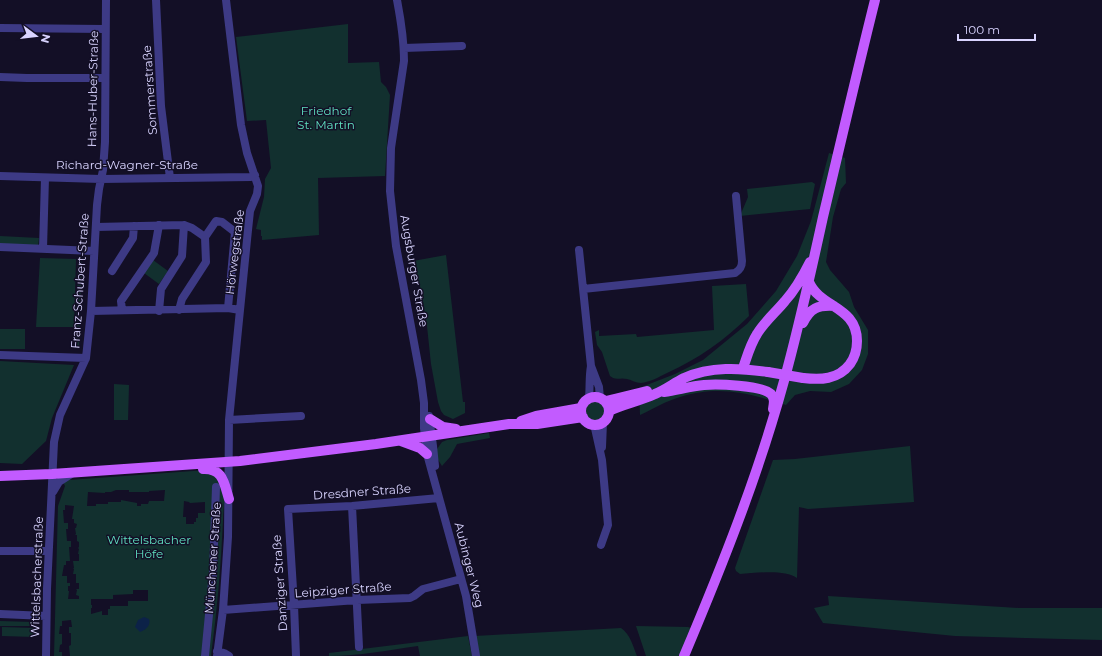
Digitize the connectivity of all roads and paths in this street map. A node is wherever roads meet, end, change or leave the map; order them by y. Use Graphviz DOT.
graph roads {
  1 [pos="106,0"];
  2 [pos="156,0"];
  3 [pos="226,0"];
  4 [pos="397,0"];
  5 [pos="875,0"];
  6 [pos="0,28"];
  7 [pos="105,29"];
  8 [pos="462,46"];
  9 [pos="404,48"];
  10 [pos="0,77"];
  11 [pos="105,78"];
  12 [pos="255,175"];
  13 [pos="0,176"];
  14 [pos="45,178"];
  15 [pos="170,178"];
  16 [pos="101,179"];
  17 [pos="736,196"];
  18 [pos="159,225"];
  19 [pos="184,225"];
  20 [pos="134,226"];
  21 [pos="96,227"];
  22 [pos="205,237"];
  23 [pos="0,247"];
  24 [pos="43,249"];
  25 [pos="579,250"];
  26 [pos="94,251"];
  27 [pos="815,254"];
  28 [pos="112,271"];
  29 [pos="809,282"];
  30 [pos="583,289"];
  31 [pos="834,306"];
  32 [pos="228,308"];
  33 [pos="122,310"];
  34 [pos="159,310"];
  35 [pos="179,310"];
  36 [pos="240,310"];
  37 [pos="91,311"];
  38 [pos="799,325"];
  39 [pos="0,355"];
  40 [pos="86,358"];
  41 [pos="591,366"];
  42 [pos="743,368"];
  43 [pos="671,385"];
  44 [pos="655,394"];
  45 [pos="589,398"];
  46 [pos="424,402"];
  47 [pos="605,403"];
  48 [pos="582,412"];
  49 [pos="301,416"];
  50 [pos="774,417"];
  51 [pos="430,419"];
  52 [pos="229,420"];
  53 [pos="598,423"];
  54 [pos="464,430"];
  55 [pos="429,436"];
  56 [pos="399,441"];
  57 [pos="427,454"];
  58 [pos="229,462"];
  59 [pos="144,468"];
  60 [pos="74,472"];
  61 [pos="52,474"];
  62 [pos="0,476"];
  63 [pos="435,481"];
  64 [pos="216,487"];
  65 [pos="439,498"];
  66 [pos="51,499"];
  67 [pos="229,499"];
  68 [pos="352,506"];
  69 [pos="288,509"];
  70 [pos="601,545"];
  71 [pos="0,551"];
  72 [pos="48,551"];
  73 [pos="461,579"];
  74 [pos="357,600"];
  75 [pos="294,605"];
  76 [pos="223,610"];
  77 [pos="0,614"];
  78 [pos="46,616"];
  79 [pos="359,647"];
  80 [pos="217,654"];
  81 [pos="46,656"];
  82 [pos="205,656"];
  83 [pos="229,656"];
  84 [pos="296,656"];
  85 [pos="476,656"];
  86 [pos="684,656"];
  1 -- 7 [label="street, Hans-Huber-Straße"];
  2 -- 15 [label="street, Sommerstraße"];
  3 -- 12 [label="street, Hörwegstraße"];
  4 -- 9 [label="street, Augsburger Straße"];
  5 -- 27 [label="main road"];
  6 -- 7 [label="street"];
  7 -- 11 [label="street, Hans-Huber-Straße"];
  8 -- 9 [label="street"];
  9 -- 46 [label="street, Augsburger Straße"];
  10 -- 11 [label="street"];
  11 -- 16 [label="street, Hans-Huber-Straße"];
  12 -- 15 [label="street, Richard-Wagner-Straße"];
  12 -- 36 [label="street, Hörwegstraße"];
  13 -- 14 [label="street, Richard-Wagner-Straße"];
  14 -- 16 [label="street, Richard-Wagner-Straße"];
  14 -- 24 [label="street"];
  15 -- 16 [label="street, Richard-Wagner-Straße"];
  16 -- 21 [label="street, Franz-Schubert-Straße"];
  17 -- 30 [label="street"];
  18 -- 19 [label="street"];
  18 -- 20 [label="street"];
  18 -- 33 [label="street"];
  19 -- 22 [label="street"];
  19 -- 34 [label="street"];
  20 -- 21 [label="street"];
  20 -- 28 [label="street"];
  21 -- 26 [label="street, Franz-Schubert-Straße"];
  22 -- 32 [label="street"];
  22 -- 35 [label="street"];
  23 -- 24 [label="street"];
  24 -- 26 [label="street"];
  25 -- 30 [label="street"];
  26 -- 37 [label="street, Franz-Schubert-Straße"];
  27 -- 29 [label="main road"];
  27 -- 42 [label="main road"];
  29 -- 31 [label="main road"];
  29 -- 38 [label="main road"];
  30 -- 41 [label="street"];
  31 -- 38 [label="main road"];
  31 -- 42 [label="main road, bridge"];
  32 -- 35 [label="street"];
  32 -- 36 [label="street"];
  33 -- 34 [label="street"];
  33 -- 37 [label="street"];
  34 -- 35 [label="street"];
  36 -- 52 [label="street, Hörwegstraße"];
  37 -- 40 [label="street, Franz-Schubert-Straße"];
  38 -- 50 [label="main road"];
  39 -- 40 [label="street"];
  40 -- 61 [label="street, Franz-Schubert-Straße"];
  41 -- 45 [label="street"];
  41 -- 47 [label="street"];
  42 -- 43 [label="main road"];
  43 -- 44 [label="main road"];
  43 -- 47 [label="main road"];
  44 -- 47 [label="main road"];
  44 -- 50 [label="main road"];
  45 -- 47 [label="main road"];
  45 -- 48 [label="main road"];
  46 -- 51 [label="street, Augsburger Straße"];
  46 -- 55 [label="street, Augsburger Straße"];
  47 -- 53 [label="main road"];
  48 -- 53 [label="main road"];
  48 -- 54 [label="main road"];
  49 -- 52 [label="street"];
  50 -- 86 [label="main road"];
  51 -- 54 [label="main road"];
  51 -- 55 [label="street, Augsburger Straße"];
  52 -- 58 [label="street, Hörwegstraße"];
  53 -- 70 [label="street"];
  54 -- 55 [label="main road"];
  55 -- 56 [label="main road"];
  55 -- 57 [label="street, Aubinger Weg"];
  55 -- 63 [label="street, Aubinger Weg"];
  56 -- 57 [label="main road"];
  56 -- 58 [label="main road"];
  57 -- 63 [label="street, Aubinger Weg"];
  58 -- 59 [label="main road"];
  58 -- 67 [label="street, Münchener Straße"];
  59 -- 60 [label="main road"];
  59 -- 67 [label="main road"];
  60 -- 61 [label="main road"];
  60 -- 66 [label="street, Wittelsbacherstraße"];
  61 -- 62 [label="main road"];
  61 -- 66 [label="street, Wittelsbacherstraße"];
  63 -- 65 [label="street, Aubinger Weg"];
  64 -- 82 [label="street, Münchener Straße"];
  65 -- 68 [label="street, Dresdner Straße"];
  65 -- 73 [label="street, Aubinger Weg"];
  66 -- 72 [label="street, Wittelsbacherstraße"];
  67 -- 76 [label="street, Münchener Straße"];
  68 -- 69 [label="street, Dresdner Straße"];
  68 -- 74 [label="street"];
  69 -- 75 [label="street, Danziger Straße"];
  71 -- 72 [label="street"];
  72 -- 78 [label="street, Wittelsbacherstraße"];
  73 -- 74 [label="street, Leipziger Straße"];
  73 -- 85 [label="street, Aubinger Weg"];
  74 -- 75 [label="street, Leipziger Straße"];
  74 -- 79 [label="street"];
  75 -- 76 [label="street, Leipziger Straße"];
  75 -- 84 [label="street, Danziger Straße"];
  76 -- 80 [label="street, Münchener Straße"];
  77 -- 78 [label="street"];
  78 -- 81 [label="street, Wittelsbacherstraße"];
  80 -- 83 [label="street"];
}
